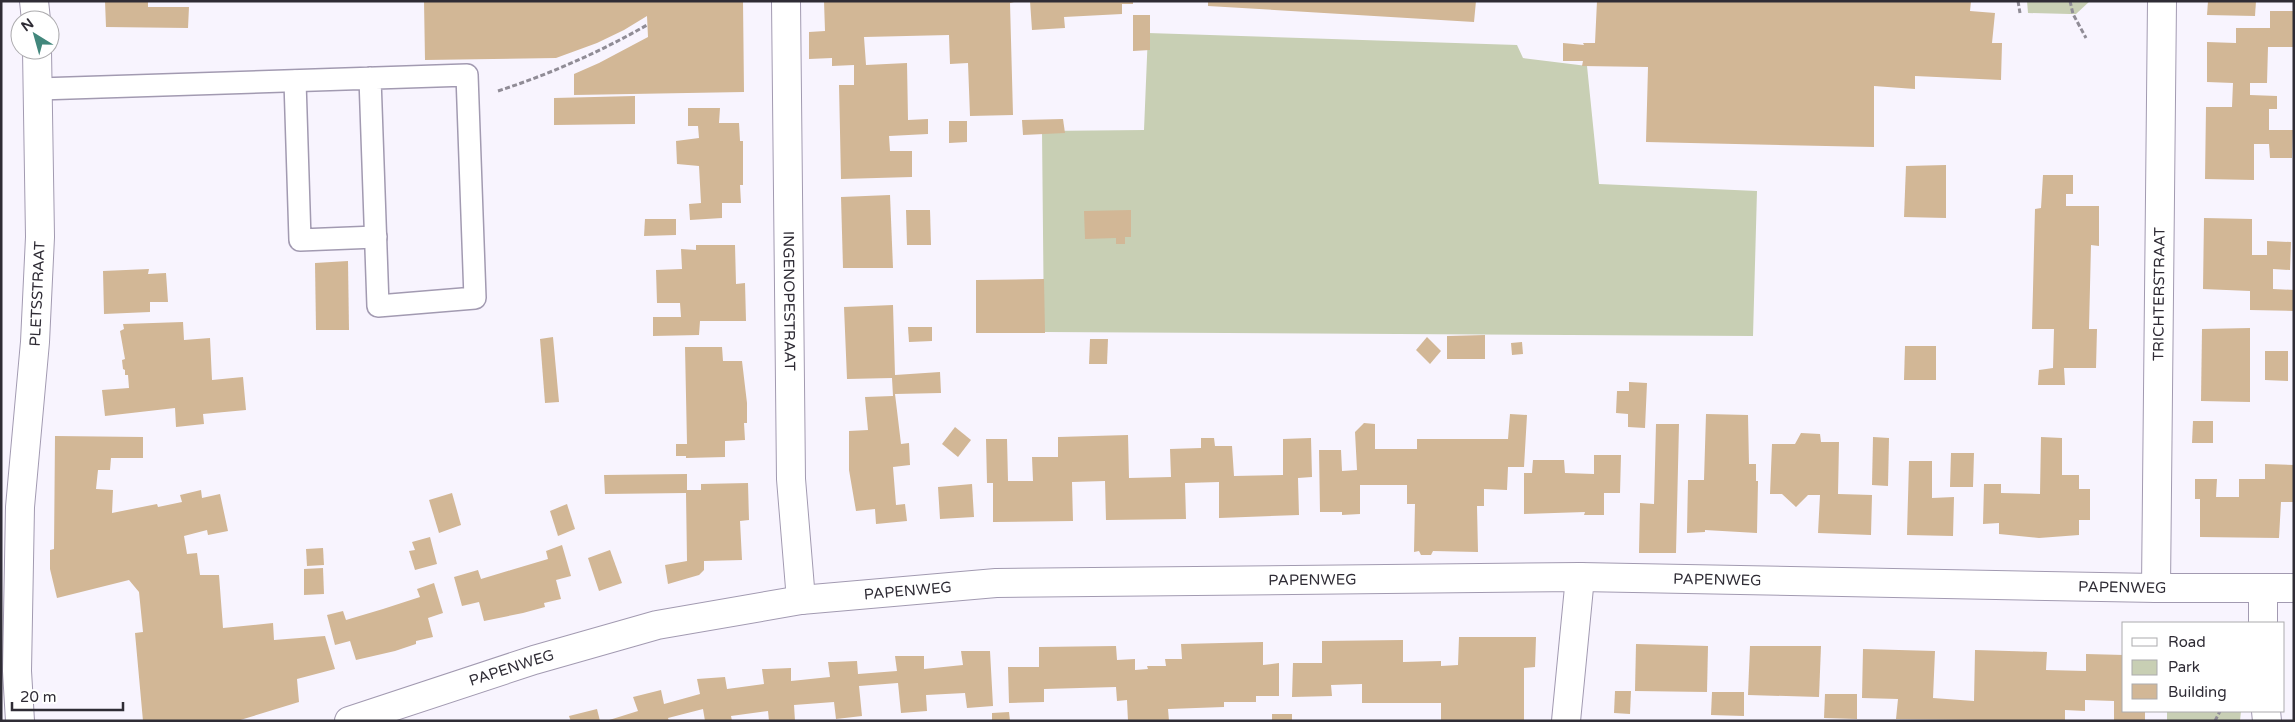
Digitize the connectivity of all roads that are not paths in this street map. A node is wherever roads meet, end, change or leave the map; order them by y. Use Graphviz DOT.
graph roads {
  1 [pos="786,1"];
  2 [pos="2162,1"];
  3 [pos="38,60"];
  4 [pos="370,78"];
  5 [pos="295,80"];
  6 [pos="39,89"];
  7 [pos="376,237"];
  8 [pos="10,540"];
  9 [pos="1580,577"];
  10 [pos="2156,588"];
  11 [pos="2263,588"];
  12 [pos="2294,588"];
  13 [pos="801,600"];
  14 [pos="2263,622"];
  15 [pos="20,721"];
  16 [pos="349,721"];
  17 [pos="1566,721"];
  1 -- 13 [label="street, INGENOPESTRAAT"];
  2 -- 10 [label="street, TRICHTERSTRAAT"];
  3 -- 6 [label="street, PLETSSTRAAT"];
  4 -- 5 [label="lane"];
  4 -- 7 [label="lane"];
  4 -- 7 [label="lane"];
  5 -- 6 [label="lane"];
  5 -- 7 [label="lane"];
  6 -- 8 [label="street, PLETSSTRAAT"];
  8 -- 15 [label="street, PLETSSTRAAT"];
  9 -- 10 [label="street, PAPENWEG"];
  9 -- 13 [label="street, PAPENWEG"];
  9 -- 17 [label="street"];
  10 -- 11 [label="street, PAPENWEG"];
  11 -- 12 [label="street, PAPENWEG"];
  11 -- 14 [label="street"];
  13 -- 16 [label="street, PAPENWEG"];
}
